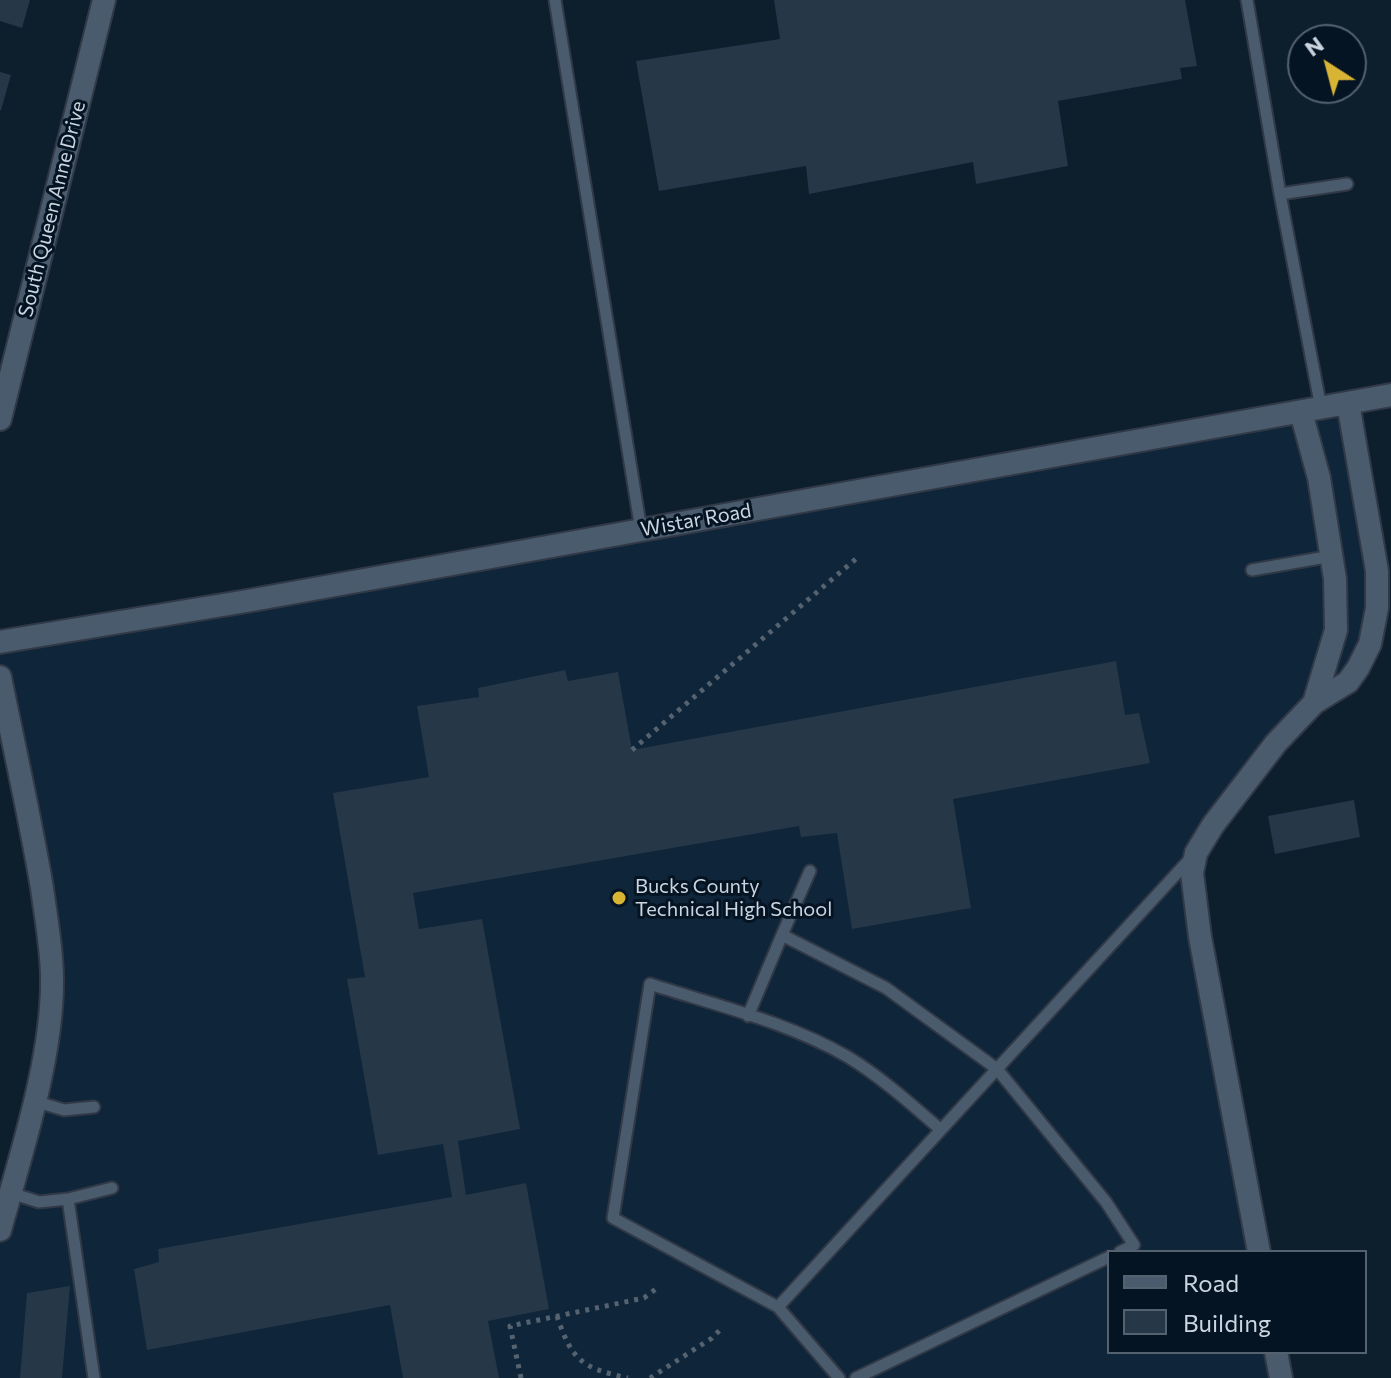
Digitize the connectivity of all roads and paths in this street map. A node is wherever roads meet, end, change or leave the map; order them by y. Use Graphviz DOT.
graph roads {
  1 [pos="104,0"];
  2 [pos="555,0"];
  3 [pos="1250,0"];
  4 [pos="1347,184"];
  5 [pos="1280,194"];
  6 [pos="1391,395"];
  7 [pos="1348,403"];
  8 [pos="1311,410"];
  9 [pos="0,419"];
  10 [pos="641,530"];
  11 [pos="1332,556"];
  12 [pos="857,558"];
  13 [pos="1252,570"];
  14 [pos="0,642"];
  15 [pos="0,677"];
  16 [pos="1314,703"];
  17 [pos="632,750"];
  18 [pos="1196,853"];
  19 [pos="810,871"];
  20 [pos="782,935"];
  21 [pos="748,1016"];
  22 [pos="997,1069"];
  23 [pos="34,1101"];
  24 [pos="94,1107"];
  25 [pos="941,1130"];
  26 [pos="112,1188"];
  27 [pos="11,1193"];
  28 [pos="68,1199"];
  29 [pos="0,1230"];
  30 [pos="1124,1250"];
  31 [pos="1259,1250"];
  32 [pos="1107,1258"];
  33 [pos="657,1288"];
  34 [pos="778,1307"];
  35 [pos="557,1316"];
  36 [pos="722,1328"];
  37 [pos="1276,1354"];
  38 [pos="94,1378"];
  39 [pos="521,1378"];
  40 [pos="628,1378"];
  41 [pos="650,1378"];
  42 [pos="839,1378"];
  43 [pos="856,1378"];
  44 [pos="1281,1378"];
  1 -- 9 [label="street, South Queen Anne Drive"];
  2 -- 10 [label="lane"];
  3 -- 5 [label="lane"];
  4 -- 5 [label="lane"];
  5 -- 8 [label="lane"];
  6 -- 7 [label="street, Wistar Road"];
  7 -- 8 [label="street, Wistar Road"];
  7 -- 16 [label="street"];
  8 -- 10 [label="street, Wistar Road"];
  8 -- 11 [label="street"];
  10 -- 14 [label="street, Wistar Road"];
  11 -- 13 [label="lane"];
  11 -- 16 [label="street"];
  12 -- 17 [label="path"];
  15 -- 23 [label="street"];
  16 -- 18 [label="street"];
  18 -- 22 [label="lane"];
  18 -- 31 [label="street"];
  19 -- 20 [label="lane"];
  20 -- 21 [label="lane"];
  20 -- 22 [label="lane"];
  21 -- 25 [label="lane"];
  21 -- 34 [label="lane"];
  22 -- 25 [label="lane"];
  22 -- 30 [label="lane"];
  23 -- 24 [label="lane"];
  23 -- 27 [label="street"];
  25 -- 34 [label="lane"];
  26 -- 28 [label="lane"];
  27 -- 28 [label="lane"];
  27 -- 29 [label="street"];
  28 -- 38 [label="lane"];
  32 -- 43 [label="lane"];
  33 -- 35 [label="path"];
  34 -- 42 [label="lane"];
  35 -- 39 [label="path"];
  35 -- 40 [label="path"];
  36 -- 41 [label="path"];
  37 -- 44 [label="street"];
}
